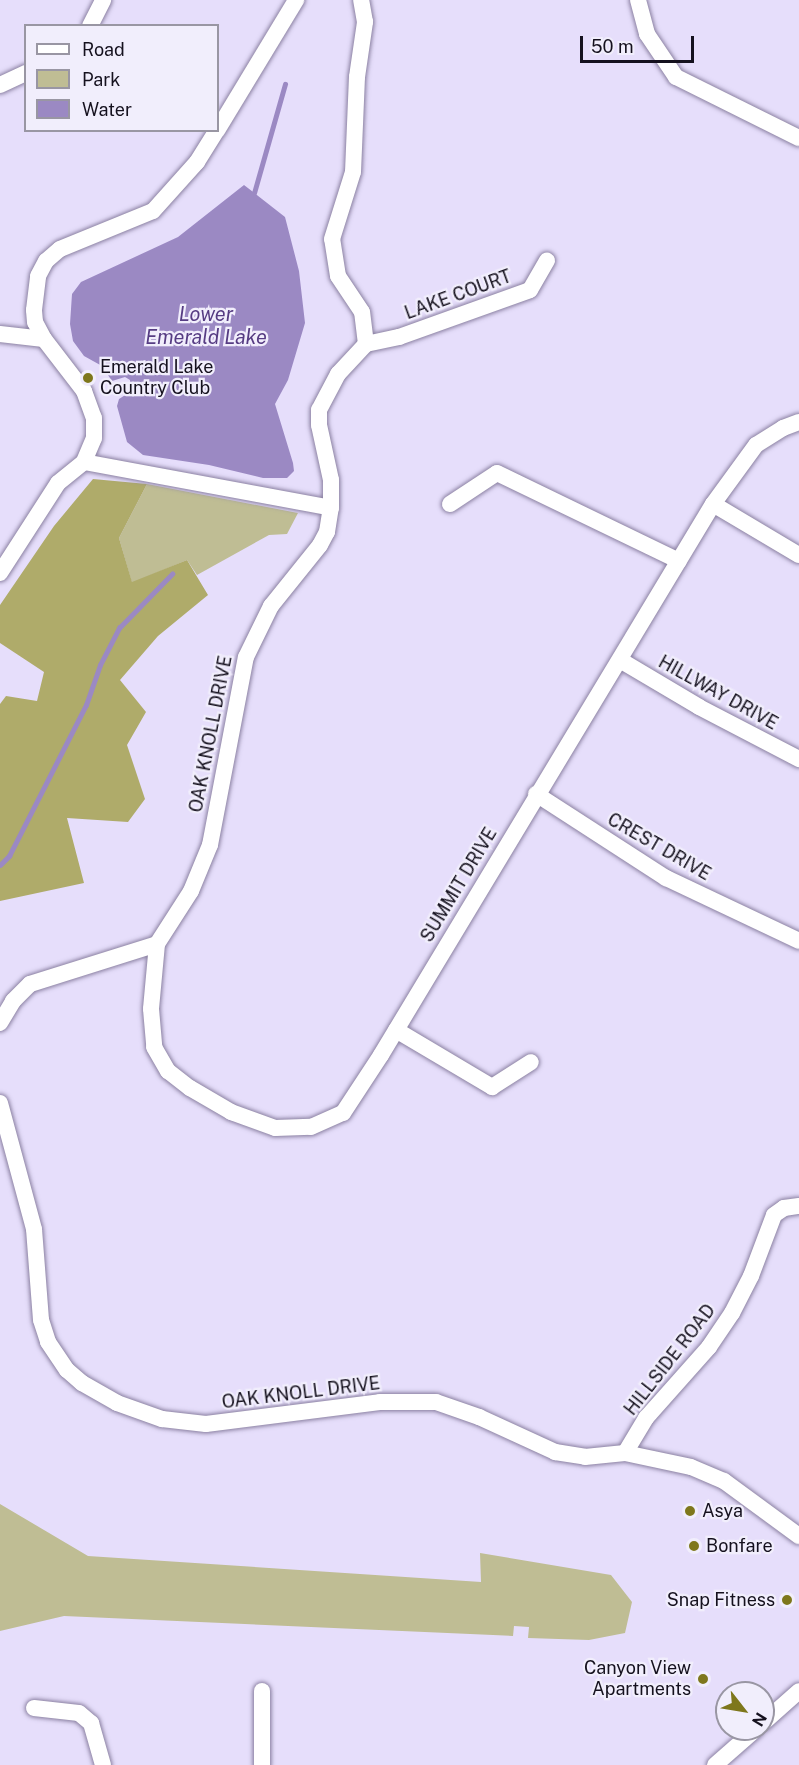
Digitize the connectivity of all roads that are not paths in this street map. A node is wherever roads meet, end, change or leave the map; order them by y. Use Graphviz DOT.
graph roads {
  1 [pos="103,0"];
  2 [pos="296,0"];
  3 [pos="362,0"];
  4 [pos="638,0"];
  5 [pos="91,24"];
  6 [pos="24,74"];
  7 [pos="0,85"];
  8 [pos="219,127"];
  9 [pos="216,132"];
  10 [pos="799,138"];
  11 [pos="547,261"];
  12 [pos="0,334"];
  13 [pos="44,339"];
  14 [pos="366,344"];
  15 [pos="799,422"];
  16 [pos="84,462"];
  17 [pos="450,504"];
  18 [pos="713,504"];
  19 [pos="331,508"];
  20 [pos="799,555"];
  21 [pos="679,561"];
  22 [pos="0,573"];
  23 [pos="620,660"];
  24 [pos="799,759"];
  25 [pos="536,794"];
  26 [pos="799,941"];
  27 [pos="157,944"];
  28 [pos="0,1023"];
  29 [pos="396,1030"];
  30 [pos="531,1062"];
  31 [pos="0,1103"];
  32 [pos="799,1206"];
  33 [pos="625,1453"];
  34 [pos="799,1536"];
  35 [pos="262,1691"];
  36 [pos="799,1691"];
  37 [pos="34,1708"];
  38 [pos="775,1712"];
  39 [pos="742,1741"];
  40 [pos="103,1765"];
  41 [pos="262,1765"];
  42 [pos="715,1765"];
  1 -- 5 [label="street"];
  2 -- 8 [label="street"];
  3 -- 14 [label="street"];
  4 -- 10 [label="street"];
  6 -- 7 [label="street"];
  9 -- 13 [label="street"];
  11 -- 14 [label="street, LAKE COURT"];
  12 -- 13 [label="street"];
  13 -- 16 [label="street"];
  14 -- 19 [label="street, OAK KNOLL DRIVE"];
  15 -- 18 [label="street, SUMMIT DRIVE"];
  16 -- 19 [label="street"];
  16 -- 22 [label="street"];
  17 -- 21 [label="street"];
  18 -- 20 [label="street"];
  18 -- 21 [label="street, SUMMIT DRIVE"];
  19 -- 27 [label="street, OAK KNOLL DRIVE"];
  21 -- 23 [label="street, SUMMIT DRIVE"];
  23 -- 24 [label="street, HILLWAY DRIVE"];
  23 -- 25 [label="street, SUMMIT DRIVE"];
  25 -- 26 [label="street, CREST DRIVE"];
  25 -- 29 [label="street, SUMMIT DRIVE"];
  27 -- 28 [label="street"];
  27 -- 29 [label="street, SUMMIT DRIVE"];
  29 -- 30 [label="street"];
  31 -- 33 [label="street, OAK KNOLL DRIVE"];
  32 -- 33 [label="street, HILLSIDE ROAD"];
  33 -- 34 [label="street, OAK KNOLL DRIVE"];
  35 -- 41 [label="street"];
  36 -- 38 [label="street"];
  37 -- 40 [label="street"];
  39 -- 42 [label="street"];
}
